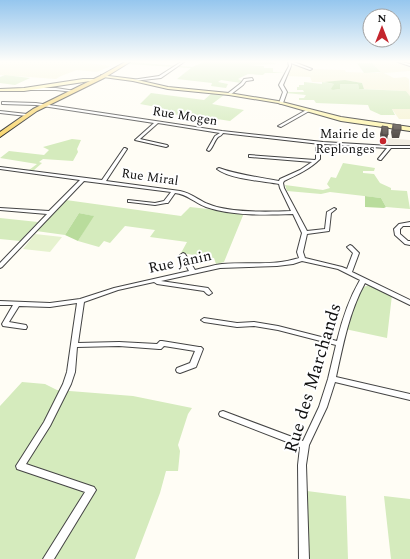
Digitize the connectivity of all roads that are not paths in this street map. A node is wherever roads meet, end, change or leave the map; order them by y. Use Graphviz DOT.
graph roads {
  1 [pos="37,88"];
  2 [pos="38,88"];
  3 [pos="79,88"];
  4 [pos="169,88"];
  5 [pos="237,88"];
  6 [pos="283,88"];
  7 [pos="0,90"];
  8 [pos="73,91"];
  9 [pos="229,94"];
  10 [pos="281,101"];
  11 [pos="3,103"];
  12 [pos="43,106"];
  13 [pos="309,110"];
  14 [pos="0,112"];
  15 [pos="27,115"];
  16 [pos="155,121"];
  17 [pos="280,126"];
  18 [pos="410,129"];
  19 [pos="222,132"];
  20 [pos="0,135"];
  21 [pos="134,139"];
  22 [pos="323,143"];
  23 [pos="166,146"];
  24 [pos="390,147"];
  25 [pos="410,147"];
  26 [pos="125,149"];
  27 [pos="209,150"];
  28 [pos="250,156"];
  29 [pos="380,159"];
  30 [pos="316,161"];
  31 [pos="0,168"];
  32 [pos="219,169"];
  33 [pos="83,179"];
  34 [pos="104,181"];
  35 [pos="281,183"];
  36 [pos="174,191"];
  37 [pos="130,201"];
  38 [pos="0,209"];
  39 [pos="334,209"];
  40 [pos="293,212"];
  41 [pos="50,213"];
  42 [pos="410,224"];
  43 [pos="305,233"];
  44 [pos="410,243"];
  45 [pos="350,247"];
  46 [pos="183,255"];
  47 [pos="302,259"];
  48 [pos="0,266"];
  49 [pos="193,272"];
  50 [pos="349,272"];
  51 [pos="363,280"];
  52 [pos="152,281"];
  53 [pos="209,293"];
  54 [pos="82,301"];
  55 [pos="0,303"];
  56 [pos="410,303"];
  57 [pos="17,304"];
  58 [pos="204,320"];
  59 [pos="24,327"];
  60 [pos="340,344"];
  61 [pos="74,345"];
  62 [pos="180,370"];
  63 [pos="332,379"];
  64 [pos="410,397"];
  65 [pos="223,414"];
  66 [pos="305,445"];
  67 [pos="48,559"];
  68 [pos="304,559"];
  1 -- 7 [label="street"];
  2 -- 8 [label="street"];
  3 -- 8 [label="main road"];
  4 -- 9 [label="street"];
  5 -- 9 [label="street"];
  6 -- 10 [label="street"];
  8 -- 12 [label="main road"];
  9 -- 10 [label="street"];
  10 -- 13 [label="street"];
  11 -- 12 [label="street, Rue Mogen"];
  12 -- 15 [label="main road"];
  12 -- 16 [label="street, Rue Mogen"];
  13 -- 17 [label="street"];
  13 -- 18 [label="street"];
  14 -- 15 [label="street"];
  15 -- 20 [label="main road"];
  16 -- 19 [label="street, Rue Mogen"];
  16 -- 21 [label="street"];
  16 -- 23 [label="street"];
  19 -- 22 [label="street, Rue Mogen"];
  19 -- 27 [label="street"];
  22 -- 24 [label="street, Rue Mogen"];
  22 -- 30 [label="street"];
  24 -- 25 [label="street, Rue Mogen"];
  24 -- 29 [label="street"];
  26 -- 34 [label="street"];
  28 -- 30 [label="street"];
  30 -- 35 [label="street"];
  31 -- 33 [label="street, Rue Miral"];
  32 -- 35 [label="street"];
  33 -- 34 [label="street, Rue Miral"];
  33 -- 41 [label="street"];
  34 -- 36 [label="street, Rue Miral"];
  35 -- 40 [label="street"];
  36 -- 37 [label="street"];
  36 -- 40 [label="street, Rue Miral"];
  38 -- 41 [label="street"];
  39 -- 43 [label="street"];
  40 -- 43 [label="street"];
  41 -- 48 [label="street"];
  42 -- 44 [label="street"];
  43 -- 47 [label="street"];
  45 -- 50 [label="street"];
  46 -- 49 [label="street"];
  47 -- 49 [label="street, Rue Janin"];
  47 -- 50 [label="street, Rue Janin"];
  49 -- 52 [label="street, Rue Janin"];
  50 -- 51 [label="street, Rue Janin"];
  51 -- 56 [label="street, Rue Janin"];
  51 -- 60 [label="street, Rue des Marchands"];
  52 -- 53 [label="street"];
  52 -- 54 [label="street, Rue Janin"];
  54 -- 57 [label="street, Rue Janin"];
  54 -- 61 [label="street"];
  55 -- 57 [label="street, Rue Janin"];
  57 -- 59 [label="street"];
  58 -- 60 [label="street"];
  60 -- 63 [label="street, Rue des Marchands"];
  61 -- 62 [label="street"];
  61 -- 67 [label="street"];
  63 -- 64 [label="street"];
  63 -- 66 [label="street, Rue des Marchands"];
  65 -- 66 [label="street"];
  66 -- 68 [label="street, Rue des Marchands"];
}
